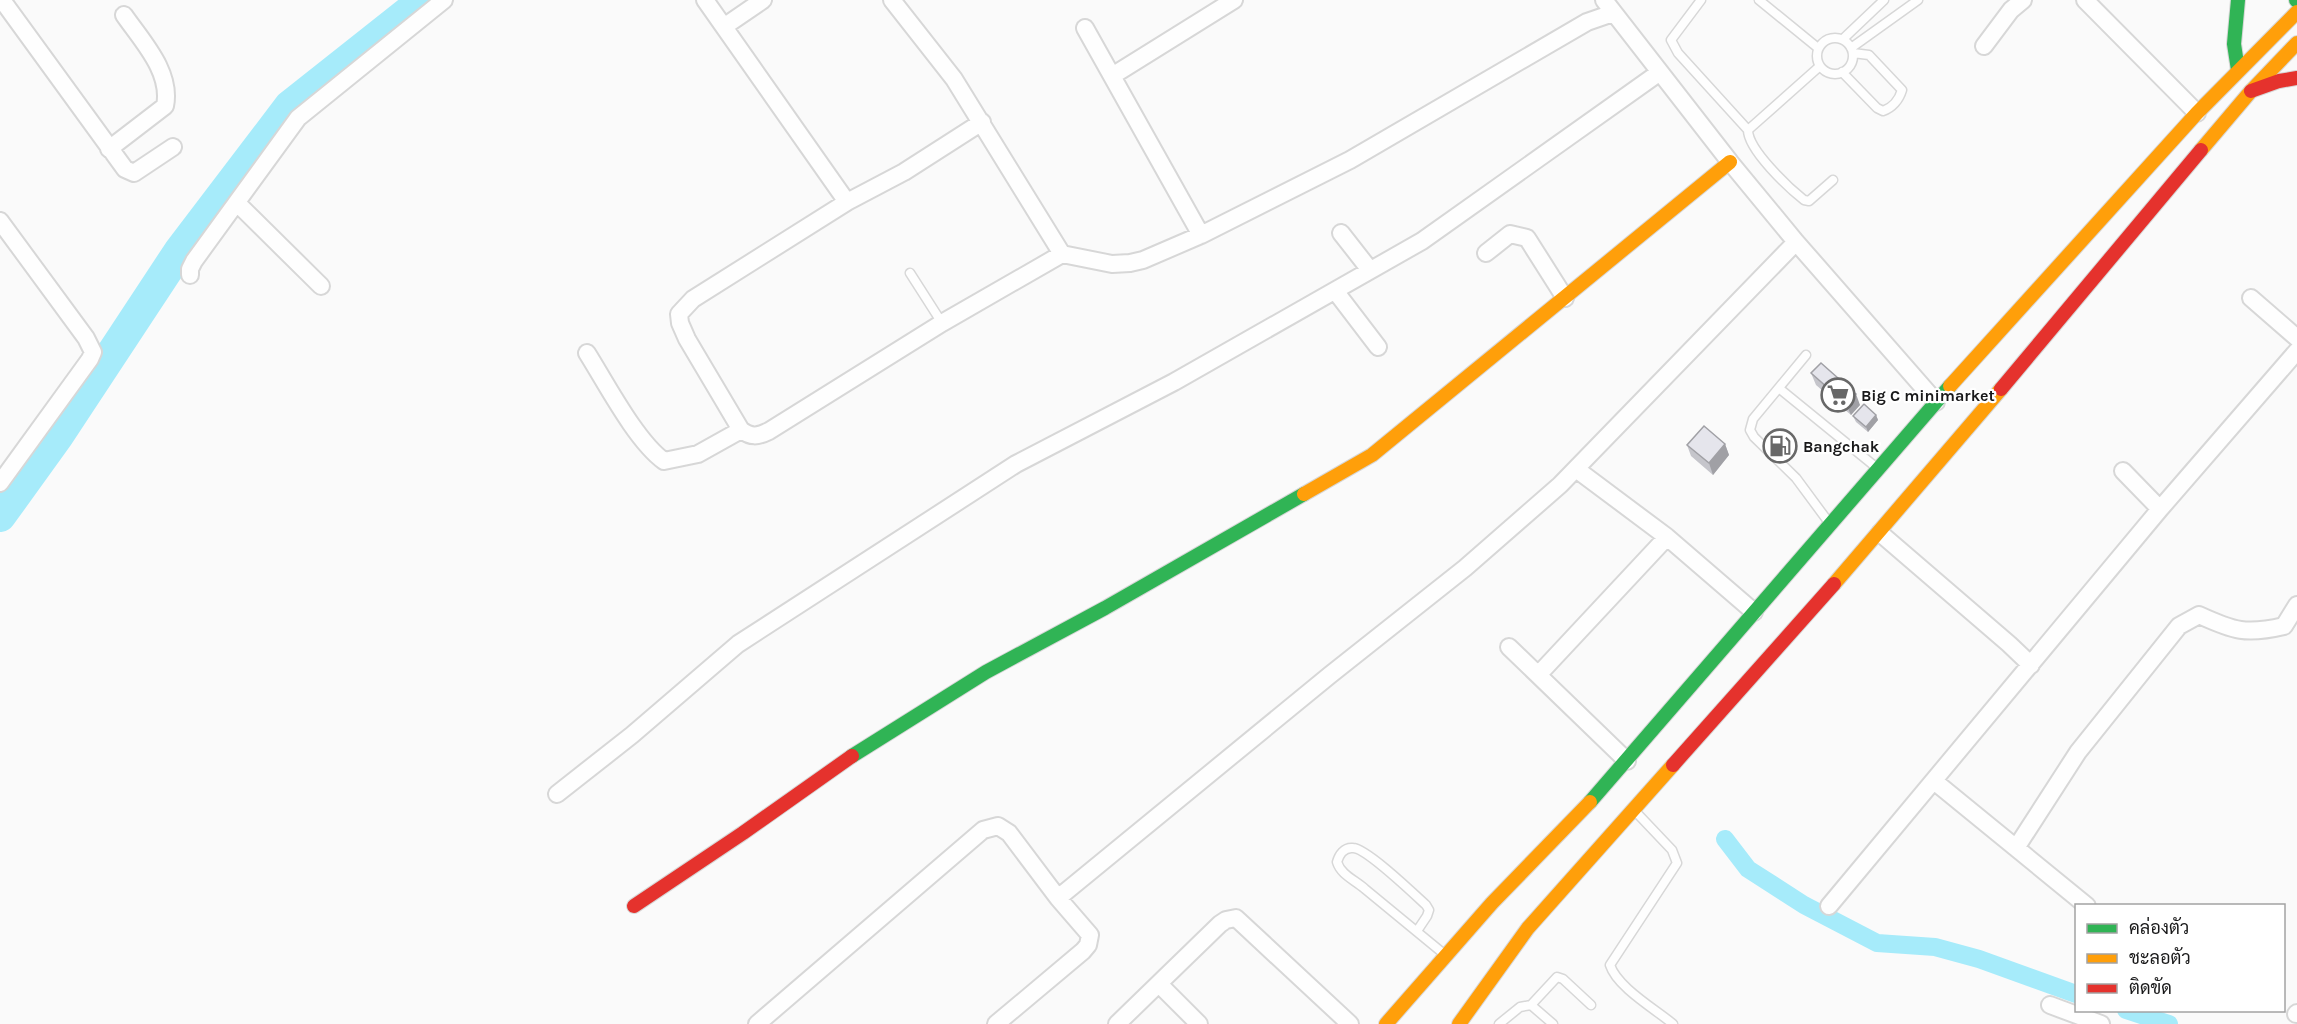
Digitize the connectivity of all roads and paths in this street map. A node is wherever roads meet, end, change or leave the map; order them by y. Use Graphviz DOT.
graph roads {
  1 [pos="2,0"];
  2 [pos="444,0"];
  3 [pos="705,0"];
  4 [pos="764,0"];
  5 [pos="892,0"];
  6 [pos="1234,0"];
  7 [pos="1701,0"];
  8 [pos="1759,0"];
  9 [pos="1884,0"];
  10 [pos="1918,0"];
  11 [pos="2023,0"];
  12 [pos="2085,0"];
  13 [pos="2238,0"];
  14 [pos="1608,7"];
  15 [pos="2297,12"];
  16 [pos="124,15"];
  17 [pos="725,26"];
  18 [pos="1085,28"];
  19 [pos="1843,39"];
  20 [pos="2297,43"];
  21 [pos="1984,46"];
  22 [pos="1818,48"];
  23 [pos="1852,50"];
  24 [pos="1820,66"];
  25 [pos="2238,70"];
  26 [pos="1660,72"];
  27 [pos="1842,72"];
  28 [pos="1112,76"];
  29 [pos="2297,78"];
  30 [pos="2251,91"];
  31 [pos="2198,113"];
  32 [pos="982,122"];
  33 [pos="1748,130"];
  34 [pos="173,147"];
  35 [pos="109,149"];
  36 [pos="1730,162"];
  37 [pos="1833,180"];
  38 [pos="847,202"];
  39 [pos="237,203"];
  40 [pos="0,221"];
  41 [pos="1341,233"];
  42 [pos="1201,236"];
  43 [pos="1796,242"];
  44 [pos="1486,253"];
  45 [pos="1062,254"];
  46 [pos="1370,270"];
  47 [pos="910,273"];
  48 [pos="190,275"];
  49 [pos="321,286"];
  50 [pos="1336,292"];
  51 [pos="1564,298"];
  52 [pos="2251,298"];
  53 [pos="942,323"];
  54 [pos="2297,338"];
  55 [pos="1378,347"];
  56 [pos="2297,351"];
  57 [pos="587,353"];
  58 [pos="1806,355"];
  59 [pos="1780,389"];
  60 [pos="1936,402"];
  61 [pos="741,430"];
  62 [pos="1576,469"];
  63 [pos="1878,469"];
  64 [pos="2123,471"];
  65 [pos="0,483"];
  66 [pos="2160,509"];
  67 [pos="1830,525"];
  68 [pos="1881,533"];
  69 [pos="1667,537"];
  70 [pos="2297,606"];
  71 [pos="1754,612"];
  72 [pos="1509,647"];
  73 [pos="2031,665"];
  74 [pos="1539,674"];
  75 [pos="1627,761"];
  76 [pos="1934,781"];
  77 [pos="557,794"];
  78 [pos="1634,810"];
  79 [pos="2016,848"];
  80 [pos="1058,898"];
  81 [pos="2085,904"];
  82 [pos="634,906"];
  83 [pos="1828,906"];
  84 [pos="1417,932"];
  85 [pos="1445,954"];
  86 [pos="1159,984"];
  87 [pos="1531,1005"];
  88 [pos="1592,1005"];
  89 [pos="2050,1005"];
  90 [pos="757,1024"];
  91 [pos="996,1024"];
  92 [pos="1117,1024"];
  93 [pos="1199,1024"];
  94 [pos="1350,1024"];
  95 [pos="1386,1024"];
  96 [pos="1459,1024"];
  97 [pos="1499,1024"];
  98 [pos="1553,1024"];
  99 [pos="1673,1024"];
  100 [pos="2101,1024"];
  1 -- 35 [label="street"];
  2 -- 39 [label="street"];
  3 -- 17 [label="street"];
  4 -- 17 [label="street"];
  5 -- 32 [label="street"];
  6 -- 28 [label="street"];
  7 -- 33 [label="lane"];
  8 -- 22 [label="lane"];
  9 -- 19 [label="lane"];
  10 -- 23 [label="lane"];
  11 -- 21 [label="street"];
  12 -- 31 [label="street"];
  13 -- 25 [label="street"];
  14 -- 26 [label="street"];
  14 -- 42 [label="street"];
  15 -- 25 [label="street"];
  16 -- 35 [label="street"];
  17 -- 38 [label="street"];
  18 -- 28 [label="street"];
  19 -- 22 [label="lane"];
  19 -- 23 [label="lane"];
  20 -- 30 [label="street"];
  22 -- 24 [label="lane"];
  23 -- 27 [label="lane"];
  23 -- 27 [label="lane"];
  24 -- 27 [label="lane"];
  24 -- 33 [label="lane"];
  25 -- 31 [label="street"];
  26 -- 36 [label="street"];
  26 -- 46 [label="street"];
  28 -- 42 [label="street"];
  29 -- 30 [label="street"];
  30 -- 68 [label="street"];
  31 -- 60 [label="street"];
  32 -- 38 [label="street"];
  32 -- 45 [label="street"];
  33 -- 37 [label="lane"];
  34 -- 35 [label="street"];
  36 -- 43 [label="street"];
  36 -- 51 [label="street"];
  38 -- 61 [label="street"];
  39 -- 48 [label="street"];
  39 -- 49 [label="street"];
  40 -- 65 [label="street"];
  41 -- 46 [label="street"];
  42 -- 45 [label="street"];
  43 -- 60 [label="street"];
  43 -- 62 [label="street"];
  44 -- 51 [label="street"];
  45 -- 53 [label="street"];
  46 -- 50 [label="street"];
  47 -- 53 [label="lane"];
  50 -- 55 [label="street"];
  50 -- 77 [label="street"];
  51 -- 82 [label="street"];
  52 -- 54 [label="street"];
  53 -- 61 [label="street"];
  56 -- 66 [label="street"];
  57 -- 61 [label="street"];
  58 -- 59 [label="lane"];
  59 -- 63 [label="lane"];
  59 -- 67 [label="lane"];
  60 -- 63 [label="street"];
  62 -- 69 [label="street"];
  62 -- 80 [label="street"];
  63 -- 67 [label="street"];
  64 -- 66 [label="street"];
  66 -- 73 [label="street"];
  67 -- 71 [label="street"];
  68 -- 73 [label="street"];
  68 -- 78 [label="street"];
  69 -- 71 [label="street"];
  69 -- 74 [label="street"];
  70 -- 79 [label="street"];
  71 -- 75 [label="street"];
  72 -- 74 [label="street"];
  73 -- 76 [label="street"];
  74 -- 75 [label="street"];
  75 -- 85 [label="street"];
  76 -- 79 [label="street"];
  76 -- 83 [label="street"];
  78 -- 96 [label="street"];
  78 -- 99 [label="lane"];
  79 -- 81 [label="street"];
  80 -- 90 [label="street"];
  80 -- 91 [label="street"];
  84 -- 84 [label="lane"];
  84 -- 85 [label="lane"];
  85 -- 95 [label="street"];
  86 -- 92 [label="street"];
  86 -- 93 [label="street"];
  86 -- 94 [label="street"];
  87 -- 88 [label="lane"];
  87 -- 97 [label="lane"];
  87 -- 98 [label="lane"];
  89 -- 100 [label="street"];
}
